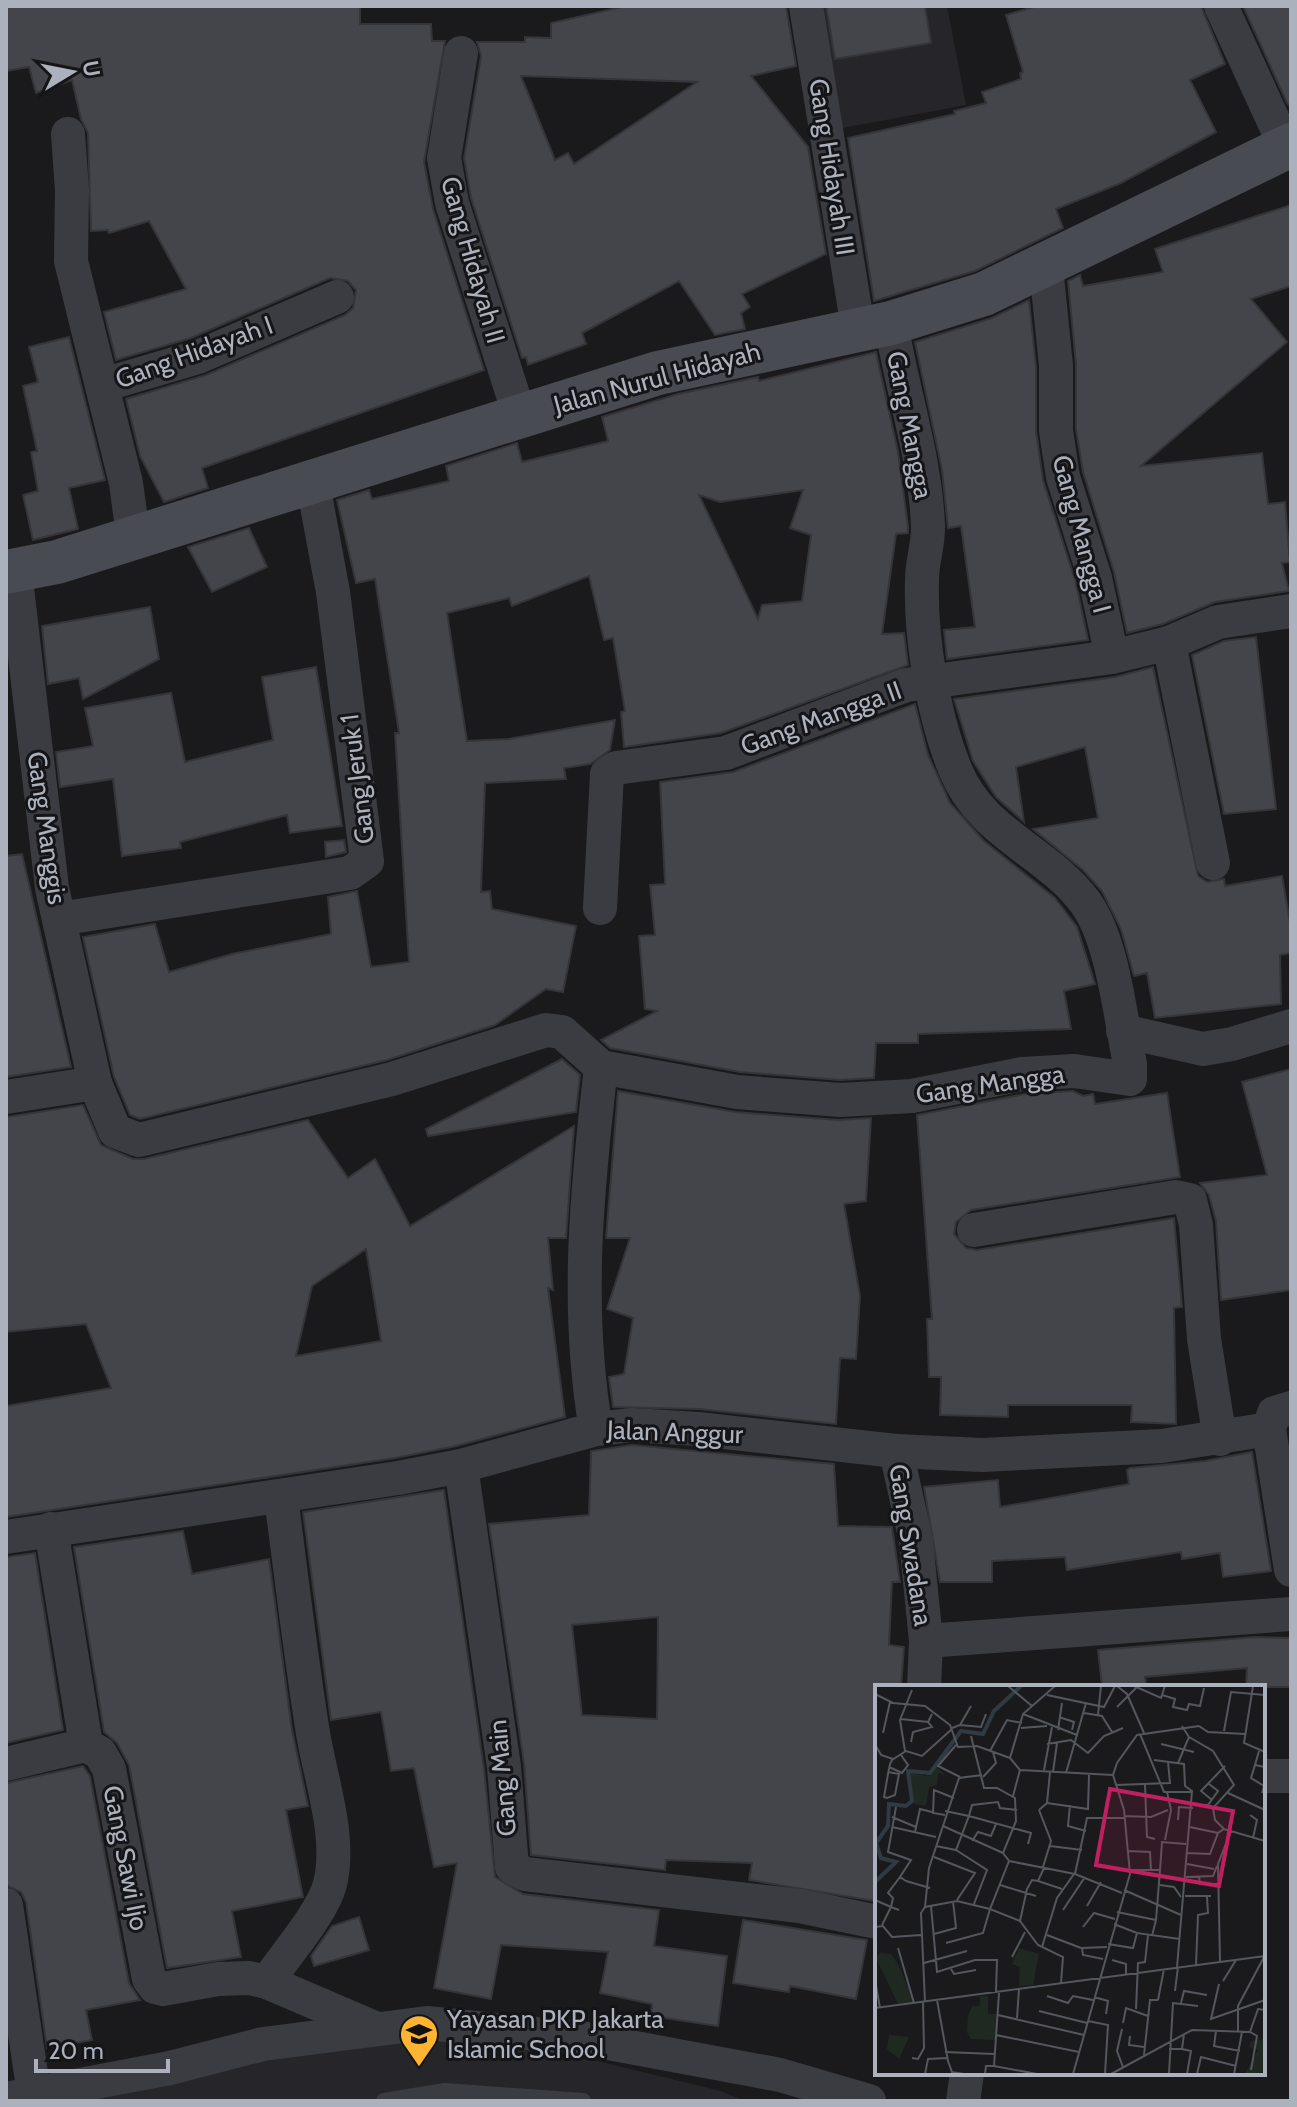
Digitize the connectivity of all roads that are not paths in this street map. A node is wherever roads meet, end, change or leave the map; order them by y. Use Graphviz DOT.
graph roads {
  1 [pos="806,6"];
  2 [pos="1221,6"];
  3 [pos="461,53"];
  4 [pos="68,134"];
  5 [pos="1289,146"];
  6 [pos="1046,267"];
  7 [pos="337,297"];
  8 [pos="874,326"];
  9 [pos="103,385"];
  10 [pos="520,417"];
  11 [pos="312,479"];
  12 [pos="133,535"];
  13 [pos="11,572"];
  14 [pos="1291,611"];
  15 [pos="1169,643"];
  16 [pos="1112,657"];
  17 [pos="931,680"];
  18 [pos="1213,863"];
  19 [pos="600,908"];
  20 [pos="59,919"];
  21 [pos="1291,1026"];
  22 [pos="1123,1031"];
  23 [pos="601,1067"];
  24 [pos="95,1083"];
  25 [pos="6,1097"];
  26 [pos="974,1230"];
  27 [pos="1280,1418"];
  28 [pos="596,1429"];
  29 [pos="1220,1439"];
  30 [pos="896,1451"];
  31 [pos="461,1466"];
  32 [pos="281,1497"];
  33 [pos="51,1529"];
  34 [pos="6,1537"];
  35 [pos="1291,1570"];
  36 [pos="1291,1614"];
  37 [pos="926,1641"];
  38 [pos="924,1685"];
  39 [pos="86,1745"];
  40 [pos="6,1764"];
  41 [pos="1265,1776"];
  42 [pos="1291,1776"];
  43 [pos="6,1905"];
  44 [pos="875,1922"];
  45 [pos="267,1982"];
  46 [pos="373,2027"];
  47 [pos="967,2075"];
  48 [pos="20,2097"];
  49 [pos="384,2101"];
  50 [pos="583,2101"];
  51 [pos="869,2101"];
  52 [pos="963,2101"];
  1 -- 8 [label="street, Gang Hidayah III"];
  2 -- 5 [label="street"];
  3 -- 10 [label="street, Gang Hidayah II"];
  4 -- 9 [label="street"];
  5 -- 6 [label="street, Jalan Nurul Hidayah"];
  6 -- 8 [label="street, Jalan Nurul Hidayah"];
  6 -- 16 [label="street, Gang Mangga I"];
  7 -- 9 [label="street, Gang Hidayah I"];
  8 -- 10 [label="street, Jalan Nurul Hidayah"];
  8 -- 17 [label="street, Gang Mangga"];
  9 -- 12 [label="street, Gang Hidayah I"];
  10 -- 11 [label="street, Jalan Nurul Hidayah"];
  11 -- 12 [label="street, Jalan Nurul Hidayah"];
  11 -- 20 [label="street, Gang Jeruk 1"];
  12 -- 13 [label="street, Jalan Nurul Hidayah"];
  13 -- 20 [label="street, Gang Manggis"];
  14 -- 15 [label="street, Gang Mangga II"];
  15 -- 16 [label="street, Gang Mangga II"];
  15 -- 18 [label="street"];
  16 -- 17 [label="street, Gang Mangga II"];
  17 -- 19 [label="street, Gang Mangga II"];
  17 -- 22 [label="street, Gang Mangga"];
  20 -- 24 [label="street, Gang Manggis"];
  21 -- 22 [label="street"];
  22 -- 23 [label="street, Gang Mangga"];
  23 -- 24 [label="street, Gang Manggis"];
  23 -- 28 [label="street"];
  24 -- 25 [label="street"];
  26 -- 29 [label="street"];
  27 -- 29 [label="street, Jalan Anggur"];
  27 -- 35 [label="street"];
  28 -- 30 [label="street, Jalan Anggur"];
  28 -- 31 [label="street, Jalan Anggur"];
  29 -- 30 [label="street, Jalan Anggur"];
  30 -- 37 [label="street, Gang Swadana"];
  31 -- 32 [label="street, Jalan Anggur"];
  31 -- 44 [label="street, Gang Main"];
  32 -- 33 [label="street, Jalan Anggur"];
  32 -- 45 [label="street"];
  33 -- 34 [label="street, Jalan Anggur"];
  33 -- 39 [label="street"];
  36 -- 37 [label="street"];
  37 -- 38 [label="street, Gang Swadana"];
  39 -- 40 [label="street"];
  39 -- 45 [label="street, Gang Sawi Ijo"];
  41 -- 42 [label="street"];
  43 -- 48 [label="street"];
  45 -- 46 [label="street, Gang Sawi Ijo"];
  46 -- 48 [label="street"];
  46 -- 51 [label="street"];
  47 -- 52 [label="street"];
  49 -- 50 [label="lane"];
}
